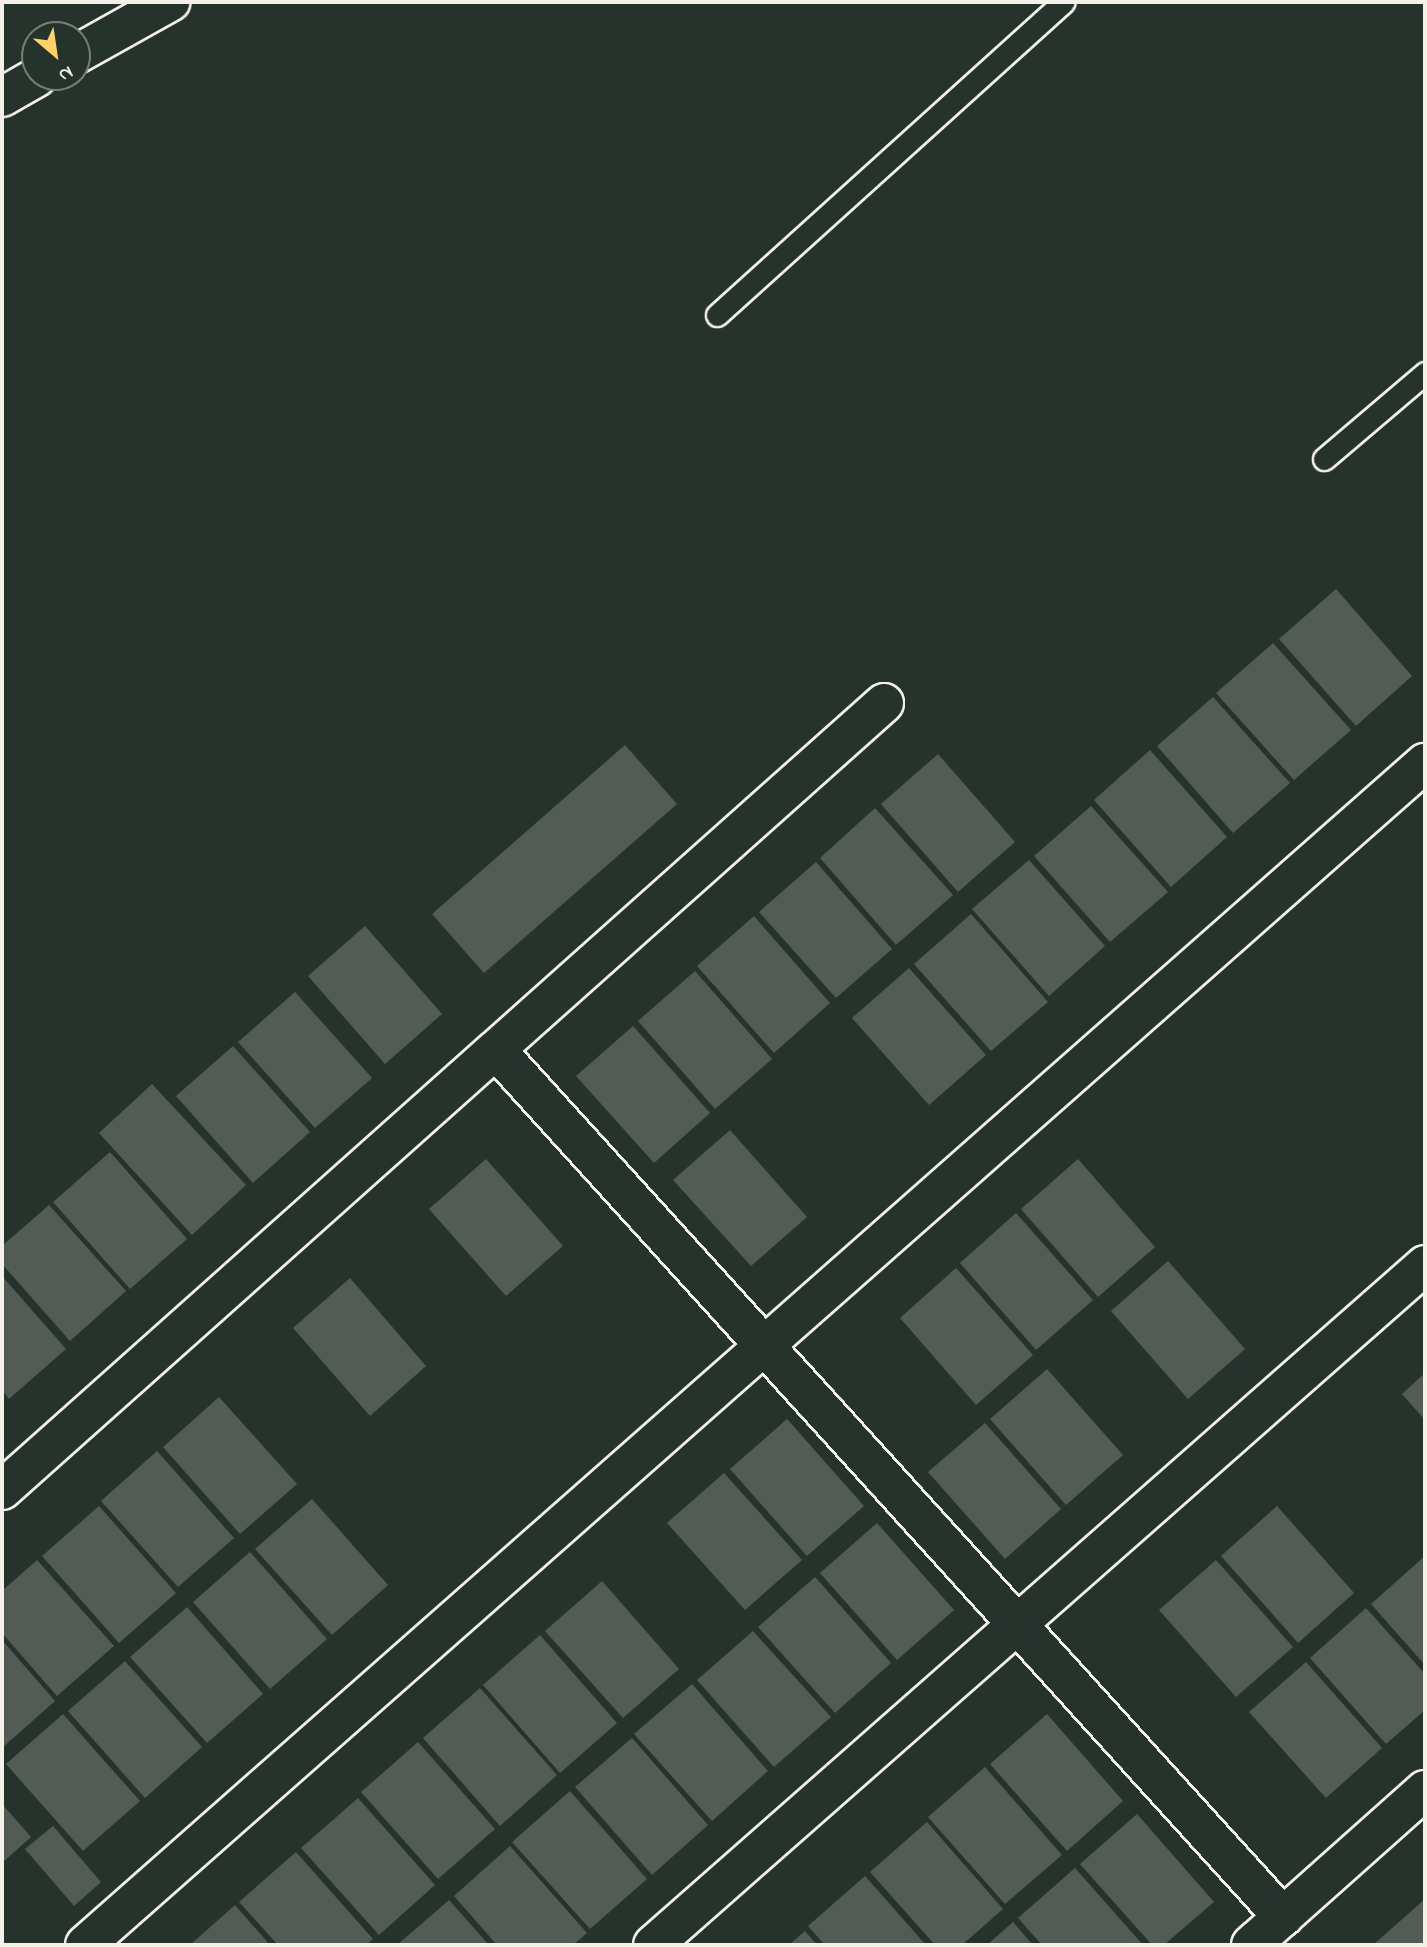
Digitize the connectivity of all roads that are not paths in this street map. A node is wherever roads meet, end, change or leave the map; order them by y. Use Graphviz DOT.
graph roads {
  1 [pos="170,2"];
  2 [pos="1063,2"];
  3 [pos="91,46"];
  4 [pos="21,86"];
  5 [pos="2,97"];
  6 [pos="717,315"];
  7 [pos="1425,373"];
  8 [pos="1324,459"];
  9 [pos="884,703"];
  10 [pos="1425,763"];
  11 [pos="496,1050"];
  12 [pos="1425,1265"];
  13 [pos="764,1346"];
  14 [pos="2,1490"];
  15 [pos="1017,1624"];
  16 [pos="1425,1790"];
  17 [pos="1283,1917"];
  18 [pos="85,1945"];
  19 [pos="653,1945"];
  20 [pos="1251,1945"];
  1 -- 3 [label="street"];
  2 -- 6 [label="lane"];
  4 -- 5 [label="street"];
  7 -- 8 [label="lane"];
  9 -- 11 [label="street"];
  10 -- 13 [label="street"];
  11 -- 13 [label="street"];
  11 -- 14 [label="street"];
  12 -- 15 [label="street"];
  13 -- 15 [label="street"];
  13 -- 18 [label="street"];
  15 -- 17 [label="street"];
  15 -- 19 [label="street"];
  16 -- 17 [label="street"];
  17 -- 20 [label="street"];
}
